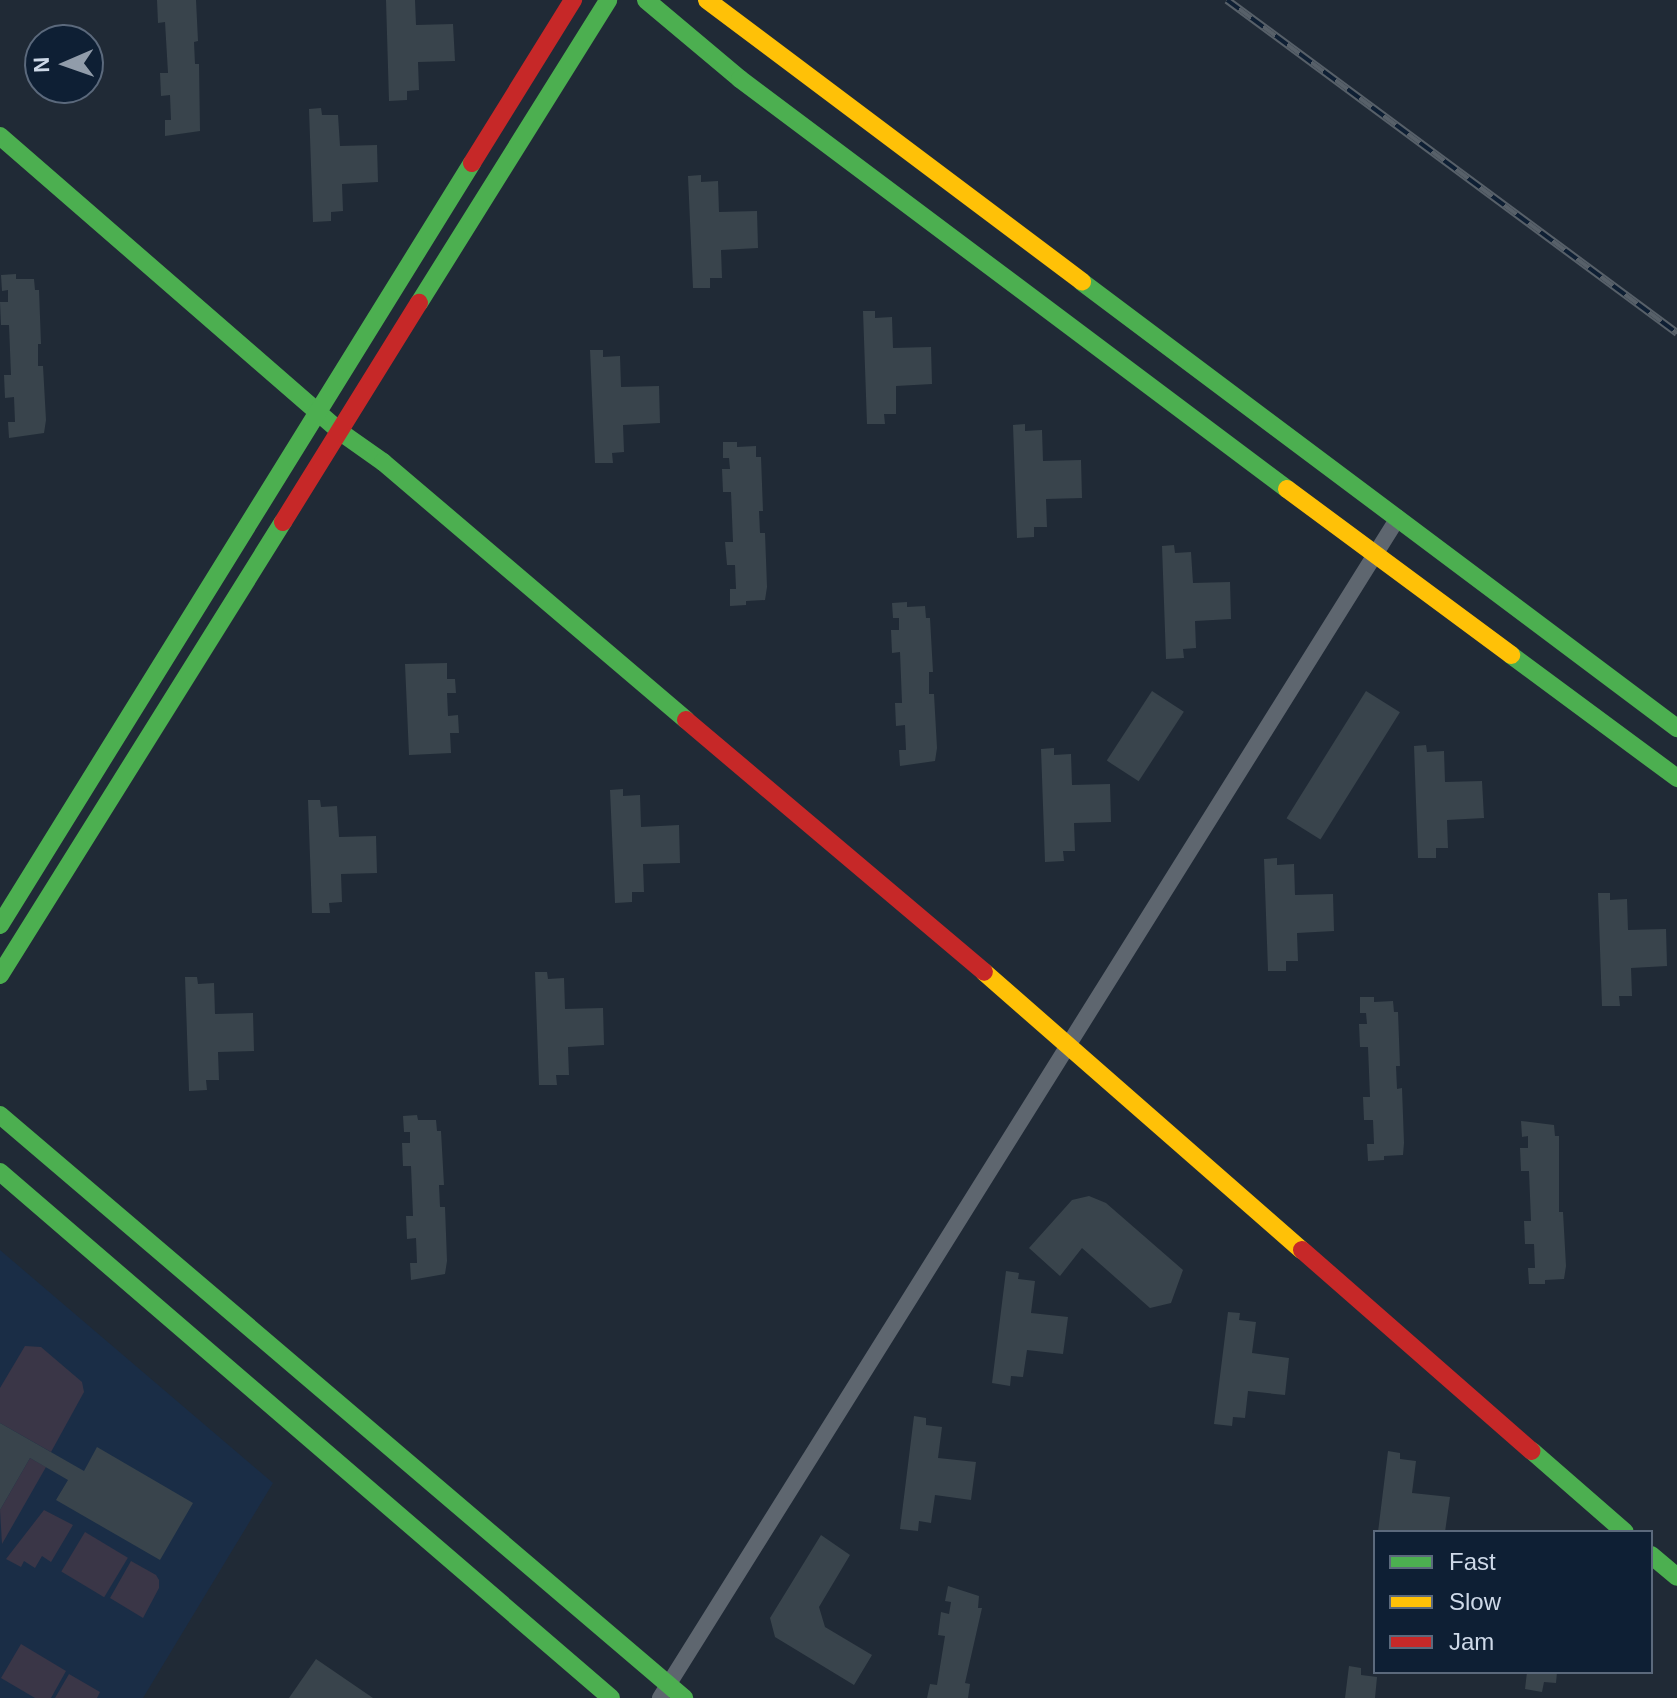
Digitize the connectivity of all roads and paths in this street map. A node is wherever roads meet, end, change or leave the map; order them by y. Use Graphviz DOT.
graph roads {
  1 [pos="573,0"];
  2 [pos="608,0"];
  3 [pos="646,0"];
  4 [pos="707,0"];
  5 [pos="0,136"];
  6 [pos="320,412"];
  7 [pos="339,431"];
  8 [pos="1398,518"];
  9 [pos="1375,556"];
  10 [pos="1677,728"];
  11 [pos="1677,778"];
  12 [pos="0,925"];
  13 [pos="0,975"];
  14 [pos="1069,1046"];
  15 [pos="0,1115"];
  16 [pos="0,1172"];
  17 [pos="1623,1530"];
  18 [pos="1653,1557"];
  19 [pos="1677,1577"];
  20 [pos="665,1691"];
  21 [pos="611,1698"];
  22 [pos="684,1698"];
  1 -- 6 [label="street"];
  2 -- 7 [label="street"];
  3 -- 9 [label="street"];
  4 -- 8 [label="street"];
  5 -- 6 [label="street"];
  6 -- 7 [label="street"];
  6 -- 12 [label="street"];
  7 -- 13 [label="street"];
  7 -- 14 [label="street"];
  8 -- 9 [label="street"];
  8 -- 10 [label="street"];
  9 -- 11 [label="street"];
  9 -- 14 [label="street"];
  14 -- 17 [label="street"];
  14 -- 20 [label="street"];
  15 -- 20 [label="street"];
  16 -- 21 [label="street"];
  18 -- 19 [label="street"];
  20 -- 22 [label="street"];
}
